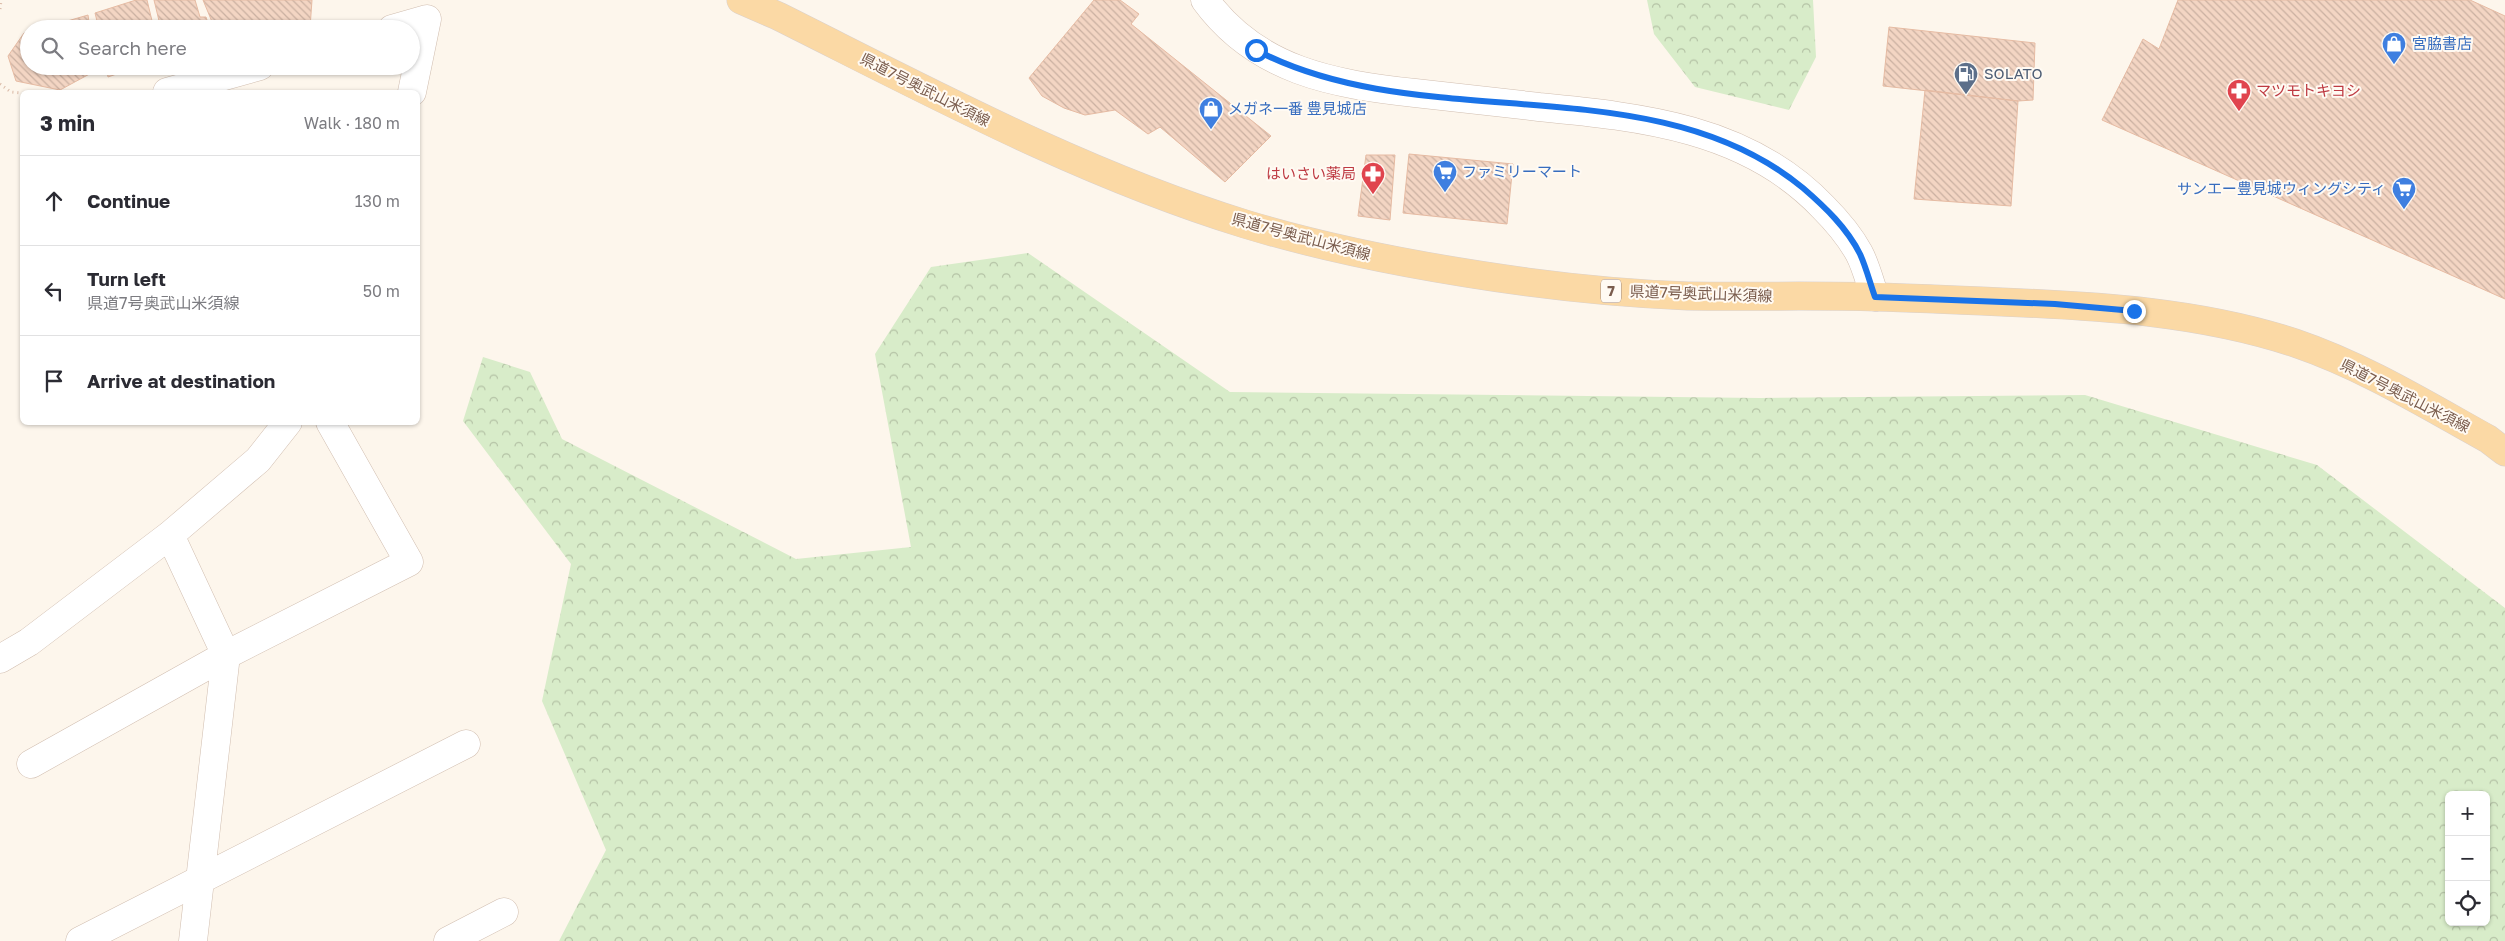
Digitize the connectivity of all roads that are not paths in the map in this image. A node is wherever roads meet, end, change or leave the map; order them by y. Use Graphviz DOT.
graph roads {
  1 [pos="741,0"];
  2 [pos="1205,0"];
  3 [pos="420,21"];
  4 [pos="420,53"];
  5 [pos="228,75"];
  6 [pos="415,75"];
  7 [pos="174,90"];
  8 [pos="412,90"];
  9 [pos="1875,297"];
  10 [pos="286,425"];
  11 [pos="332,425"];
  12 [pos="2505,452"];
  13 [pos="170,534"];
  14 [pos="226,655"];
  15 [pos="0,659"];
  16 [pos="466,744"];
  17 [pos="31,764"];
  18 [pos="200,882"];
  19 [pos="504,912"];
  20 [pos="80,941"];
  21 [pos="193,941"];
  22 [pos="448,941"];
  1 -- 9 [label="main road, 県道7号奥武山米須線 / 7"];
  2 -- 9 [label="street"];
  3 -- 4 [label="street"];
  5 -- 7 [label="street"];
  6 -- 8 [label="street"];
  9 -- 12 [label="main road, 県道7号奥武山米須線 / 7"];
  10 -- 13 [label="street"];
  11 -- 14 [label="street"];
  13 -- 14 [label="street"];
  13 -- 15 [label="street"];
  14 -- 17 [label="street"];
  14 -- 18 [label="street"];
  16 -- 18 [label="street"];
  18 -- 20 [label="street"];
  18 -- 21 [label="street"];
  19 -- 22 [label="street"];
}
